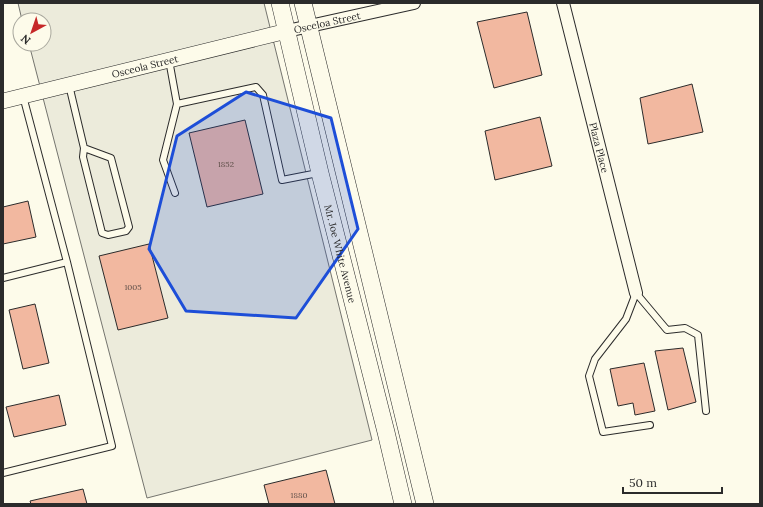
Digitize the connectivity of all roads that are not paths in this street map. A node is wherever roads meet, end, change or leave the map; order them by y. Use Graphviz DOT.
graph roads {
  1 [pos="280,3"];
  2 [pos="303,3"];
  3 [pos="413,3"];
  4 [pos="563,3"];
  5 [pos="309,26"];
  6 [pos="287,31"];
  7 [pos="169,60"];
  8 [pos="69,85"];
  9 [pos="23,96"];
  10 [pos="3,101"];
  11 [pos="177,104"];
  12 [pos="84,148"];
  13 [pos="320,173"];
  14 [pos="175,193"];
  15 [pos="67,262"];
  16 [pos="3,278"];
  17 [pos="636,293"];
  18 [pos="706,411"];
  19 [pos="650,425"];
  20 [pos="3,474"];
  21 [pos="403,504"];
  22 [pos="425,504"];
  1 -- 6 [label="main road, Mr. Joe White Avenue"];
  2 -- 5 [label="main road"];
  3 -- 5 [label="street, Osceloa Street"];
  4 -- 17 [label="street, Plaza Place"];
  5 -- 6 [label="street, Osceloa Street"];
  5 -- 22 [label="main road"];
  6 -- 7 [label="street, Osceola Street"];
  6 -- 13 [label="main road, Mr. Joe White Avenue"];
  7 -- 8 [label="street, Osceola Street"];
  7 -- 11 [label="lane"];
  8 -- 9 [label="street, Osceola Street"];
  8 -- 12 [label="lane"];
  9 -- 10 [label="street, Osceola Street"];
  9 -- 15 [label="lane"];
  11 -- 13 [label="lane"];
  11 -- 14 [label="lane"];
  12 -- 12 [label="lane"];
  13 -- 21 [label="main road, Mr. Joe White Avenue"];
  15 -- 16 [label="lane"];
  15 -- 20 [label="lane"];
  17 -- 18 [label="lane"];
  17 -- 19 [label="lane"];
}
